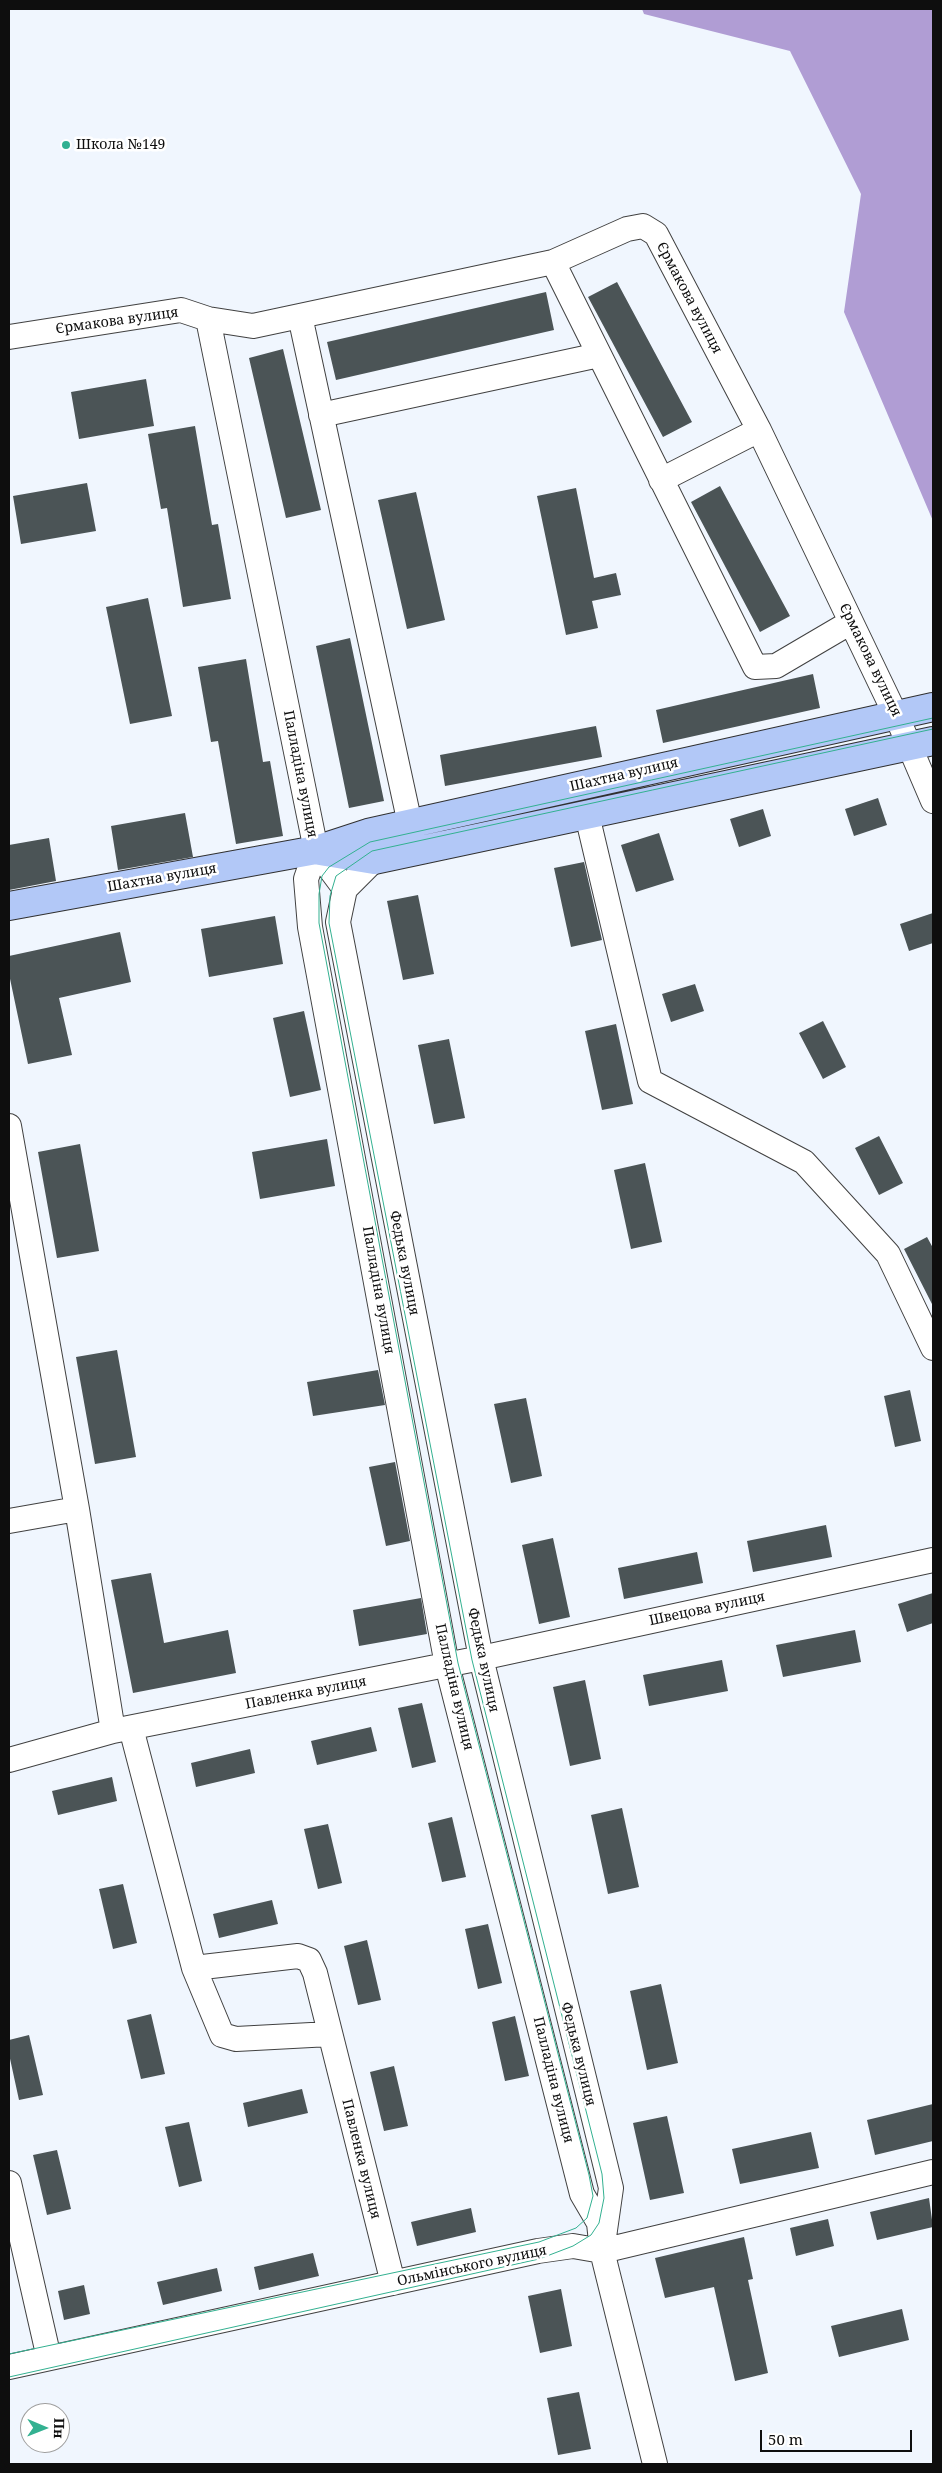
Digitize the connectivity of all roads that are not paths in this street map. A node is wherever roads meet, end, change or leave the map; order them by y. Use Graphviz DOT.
graph roads {
  1 [pos="552,262"];
  2 [pos="300,316"];
  3 [pos="208,319"];
  4 [pos="9,337"];
  5 [pos="599,355"];
  6 [pos="321,415"];
  7 [pos="759,430"];
  8 [pos="661,480"];
  9 [pos="851,622"];
  10 [pos="933,706"];
  11 [pos="895,714"];
  12 [pos="922,743"];
  13 [pos="933,801"];
  14 [pos="587,815"];
  15 [pos="410,824"];
  16 [pos="316,850"];
  17 [pos="374,860"];
  18 [pos="345,889"];
  19 [pos="9,906"];
  20 [pos="9,1126"];
  21 [pos="933,1348"];
  22 [pos="77,1509"];
  23 [pos="9,1521"];
  24 [pos="933,1560"];
  25 [pos="481,1658"];
  26 [pos="447,1665"];
  27 [pos="122,1730"];
  28 [pos="9,1760"];
  29 [pos="194,1968"];
  30 [pos="330,2034"];
  31 [pos="933,2172"];
  32 [pos="9,2183"];
  33 [pos="602,2252"];
  34 [pos="393,2283"];
  35 [pos="49,2358"];
  36 [pos="9,2367"];
  37 [pos="655,2464"];
  1 -- 2 [label="street, Єрмакова вулиця"];
  1 -- 5 [label="street"];
  1 -- 7 [label="street, Єрмакова вулиця"];
  2 -- 3 [label="street, Єрмакова вулиця"];
  2 -- 6 [label="street"];
  3 -- 4 [label="street, Єрмакова вулиця"];
  3 -- 16 [label="street, Палладіна вулиця"];
  5 -- 6 [label="street"];
  5 -- 8 [label="street"];
  6 -- 15 [label="street"];
  7 -- 8 [label="street"];
  7 -- 9 [label="street, Єрмакова вулиця"];
  8 -- 9 [label="street"];
  9 -- 11 [label="street, Єрмакова вулиця"];
  10 -- 11 [label="main road, Шахтна вулиця"];
  11 -- 12 [label="street, Єрмакова вулиця"];
  11 -- 15 [label="main road, Шахтна вулиця"];
  12 -- 13 [label="street, Єрмакова вулиця"];
  12 -- 14 [label="main road, Шахтна вулиця"];
  14 -- 17 [label="main road, Шахтна вулиця"];
  14 -- 21 [label="street"];
  15 -- 16 [label="main road, Шахтна вулиця"];
  16 -- 17 [label="main road, Шахтна вулиця"];
  16 -- 18 [label="street"];
  16 -- 19 [label="main road, Шахтна вулиця"];
  16 -- 26 [label="street, Палладіна вулиця"];
  17 -- 18 [label="street"];
  18 -- 25 [label="street, Федька вулиця"];
  20 -- 22 [label="street"];
  22 -- 23 [label="street"];
  22 -- 27 [label="street"];
  24 -- 25 [label="street, Швецова вулиця"];
  25 -- 26 [label="street, Павленка вулиця"];
  25 -- 33 [label="street, Федька вулиця"];
  26 -- 27 [label="street, Павленка вулиця"];
  26 -- 33 [label="street, Палладіна вулиця"];
  27 -- 28 [label="street, Павленка вулиця"];
  27 -- 29 [label="street"];
  29 -- 30 [label="street"];
  29 -- 30 [label="street, Павленка вулиця"];
  30 -- 34 [label="street, Павленка вулиця"];
  31 -- 33 [label="street, Ольмінського вулиця"];
  32 -- 35 [label="street"];
  33 -- 34 [label="street, Ольмінського вулиця"];
  33 -- 37 [label="street, Федька вулиця"];
  34 -- 35 [label="street, Ольмінського вулиця"];
  35 -- 36 [label="street, Ольмінського вулиця"];
}
